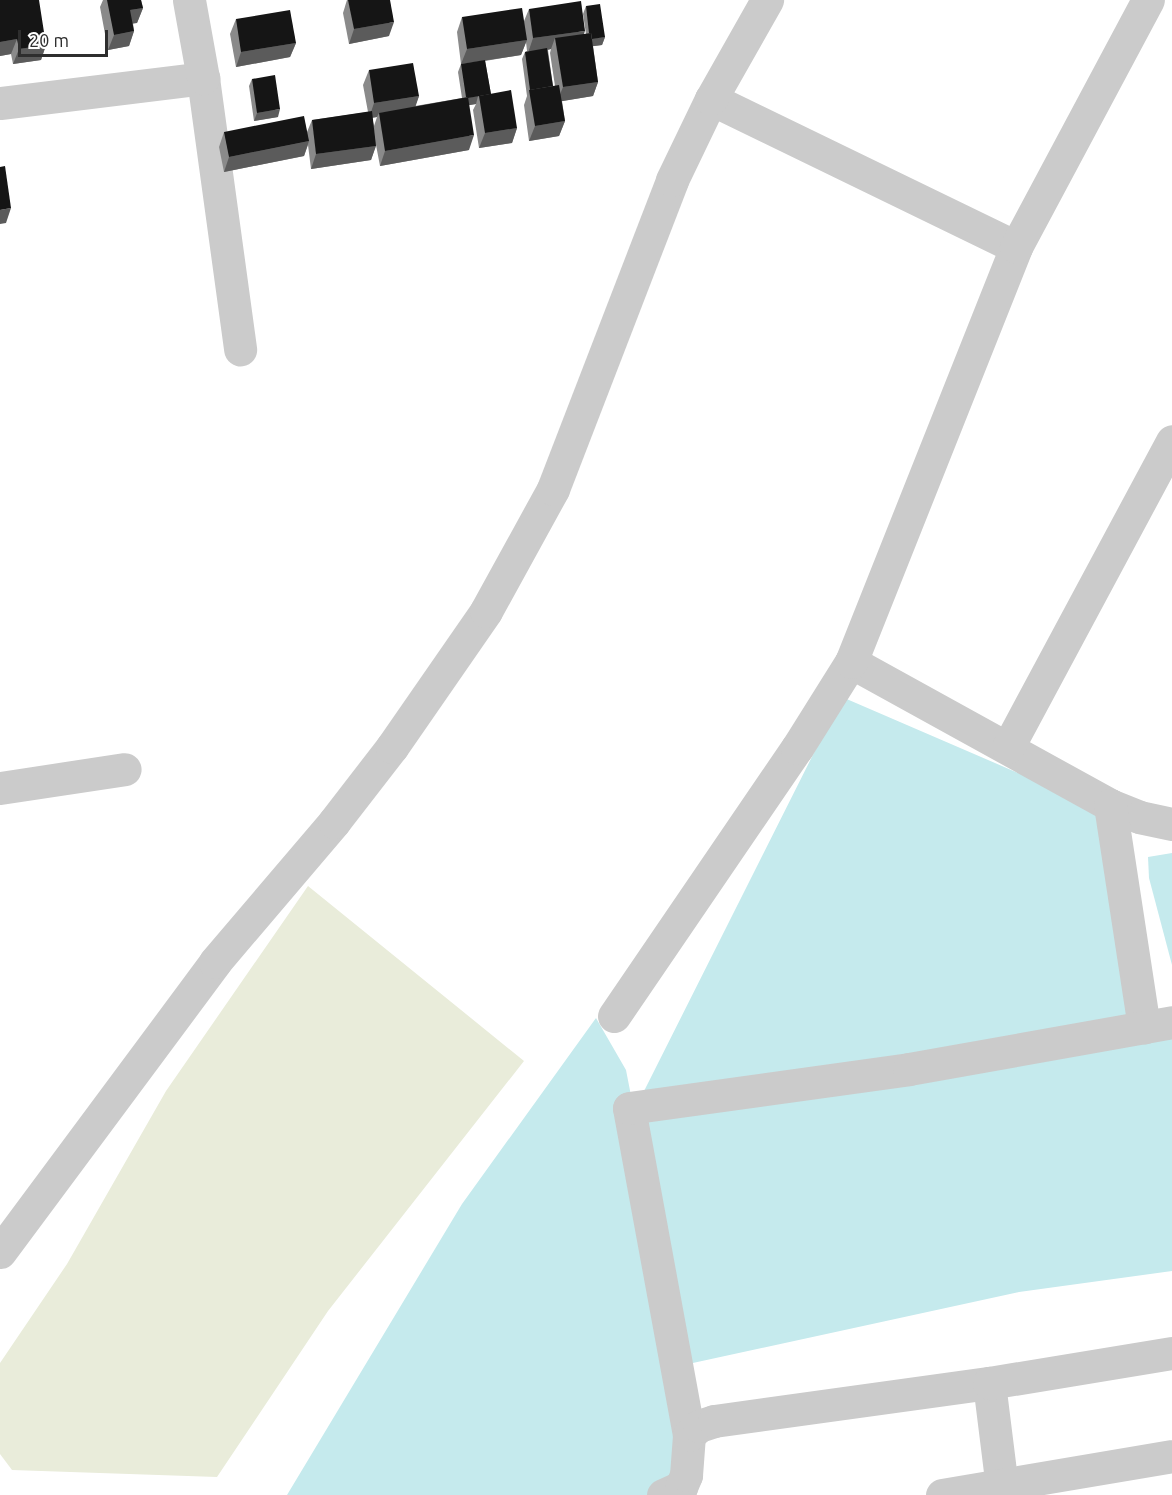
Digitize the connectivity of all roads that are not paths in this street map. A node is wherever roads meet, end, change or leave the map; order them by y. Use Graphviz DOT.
graph roads {
  1 [pos="189,0"];
  2 [pos="767,0"];
  3 [pos="1148,0"];
  4 [pos="202,78"];
  5 [pos="711,99"];
  6 [pos="0,103"];
  7 [pos="1016,247"];
  8 [pos="240,350"];
  9 [pos="1172,441"];
  10 [pos="851,662"];
  11 [pos="1008,747"];
  12 [pos="125,769"];
  13 [pos="0,788"];
  14 [pos="1110,805"];
  15 [pos="1172,824"];
  16 [pos="614,1016"];
  17 [pos="1158,1025"];
  18 [pos="0,1252"];
  19 [pos="1172,1353"];
  20 [pos="988,1383"];
  21 [pos="689,1435"];
  22 [pos="1172,1456"];
  23 [pos="1002,1489"];
  24 [pos="663,1495"];
  25 [pos="942,1495"];
  1 -- 4 [label="street"];
  2 -- 5 [label="street"];
  3 -- 7 [label="street"];
  4 -- 6 [label="street"];
  4 -- 8 [label="street"];
  5 -- 7 [label="street"];
  5 -- 18 [label="street"];
  7 -- 10 [label="street"];
  9 -- 11 [label="street"];
  10 -- 11 [label="street"];
  10 -- 16 [label="street"];
  11 -- 14 [label="street"];
  12 -- 13 [label="street"];
  14 -- 15 [label="street"];
  14 -- 17 [label="street"];
  17 -- 21 [label="street"];
  19 -- 20 [label="street"];
  20 -- 21 [label="street"];
  20 -- 23 [label="street"];
  21 -- 24 [label="street"];
  22 -- 23 [label="street"];
  23 -- 25 [label="street"];
}
